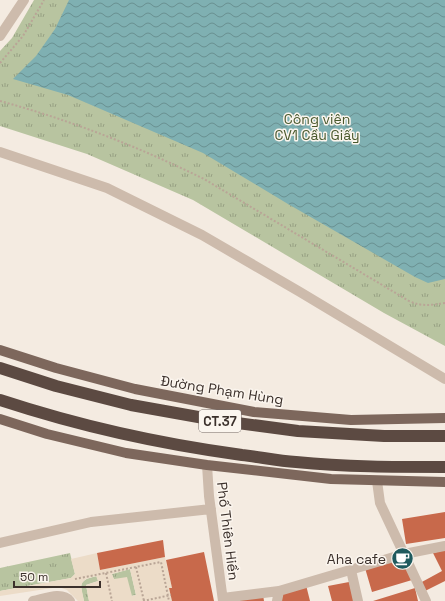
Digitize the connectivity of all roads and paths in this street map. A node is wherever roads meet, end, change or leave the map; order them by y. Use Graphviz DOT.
graph roads {
  1 [pos="24,0"];
  2 [pos="44,0"];
  3 [pos="0,36"];
  4 [pos="0,64"];
  5 [pos="0,101"];
  6 [pos="0,152"];
  7 [pos="445,303"];
  8 [pos="0,350"];
  9 [pos="0,368"];
  10 [pos="445,379"];
  11 [pos="0,400"];
  12 [pos="445,418"];
  13 [pos="0,419"];
  14 [pos="445,436"];
  15 [pos="207,465"];
  16 [pos="445,467"];
  17 [pos="377,481"];
  18 [pos="445,482"];
  19 [pos="211,509"];
  20 [pos="0,543"];
  21 [pos="445,546"];
  22 [pos="404,554"];
  23 [pos="136,567"];
  24 [pos="351,570"];
  25 [pos="106,573"];
  26 [pos="74,580"];
  27 [pos="167,595"];
  28 [pos="171,595"];
  29 [pos="278,596"];
  30 [pos="223,599"];
  31 [pos="33,601"];
  32 [pos="70,601"];
  33 [pos="112,601"];
  34 [pos="144,601"];
  35 [pos="169,601"];
  36 [pos="358,601"];
  37 [pos="426,601"];
  1 -- 3 [label="street"];
  2 -- 4 [label="path"];
  5 -- 7 [label="path"];
  6 -- 10 [label="street"];
  8 -- 12 [label="main road, Đường Phạm Hùng"];
  9 -- 14 [label="highway, CT.37"];
  11 -- 16 [label="highway, CT.37"];
  13 -- 15 [label="main road"];
  15 -- 17 [label="main road"];
  15 -- 19 [label="street, Phố Thiên Hiền"];
  17 -- 18 [label="main road"];
  17 -- 22 [label="street"];
  19 -- 20 [label="street"];
  19 -- 30 [label="street, Phố Thiên Hiền"];
  21 -- 22 [label="street"];
  22 -- 24 [label="street"];
  22 -- 37 [label="street"];
  23 -- 25 [label="path"];
  23 -- 27 [label="path"];
  23 -- 34 [label="path"];
  24 -- 29 [label="street"];
  24 -- 36 [label="street"];
  25 -- 26 [label="path"];
  25 -- 33 [label="path"];
  27 -- 28 [label="path"];
  27 -- 34 [label="path"];
  27 -- 35 [label="path"];
  29 -- 30 [label="street"];
  31 -- 32 [label="street"];
}
